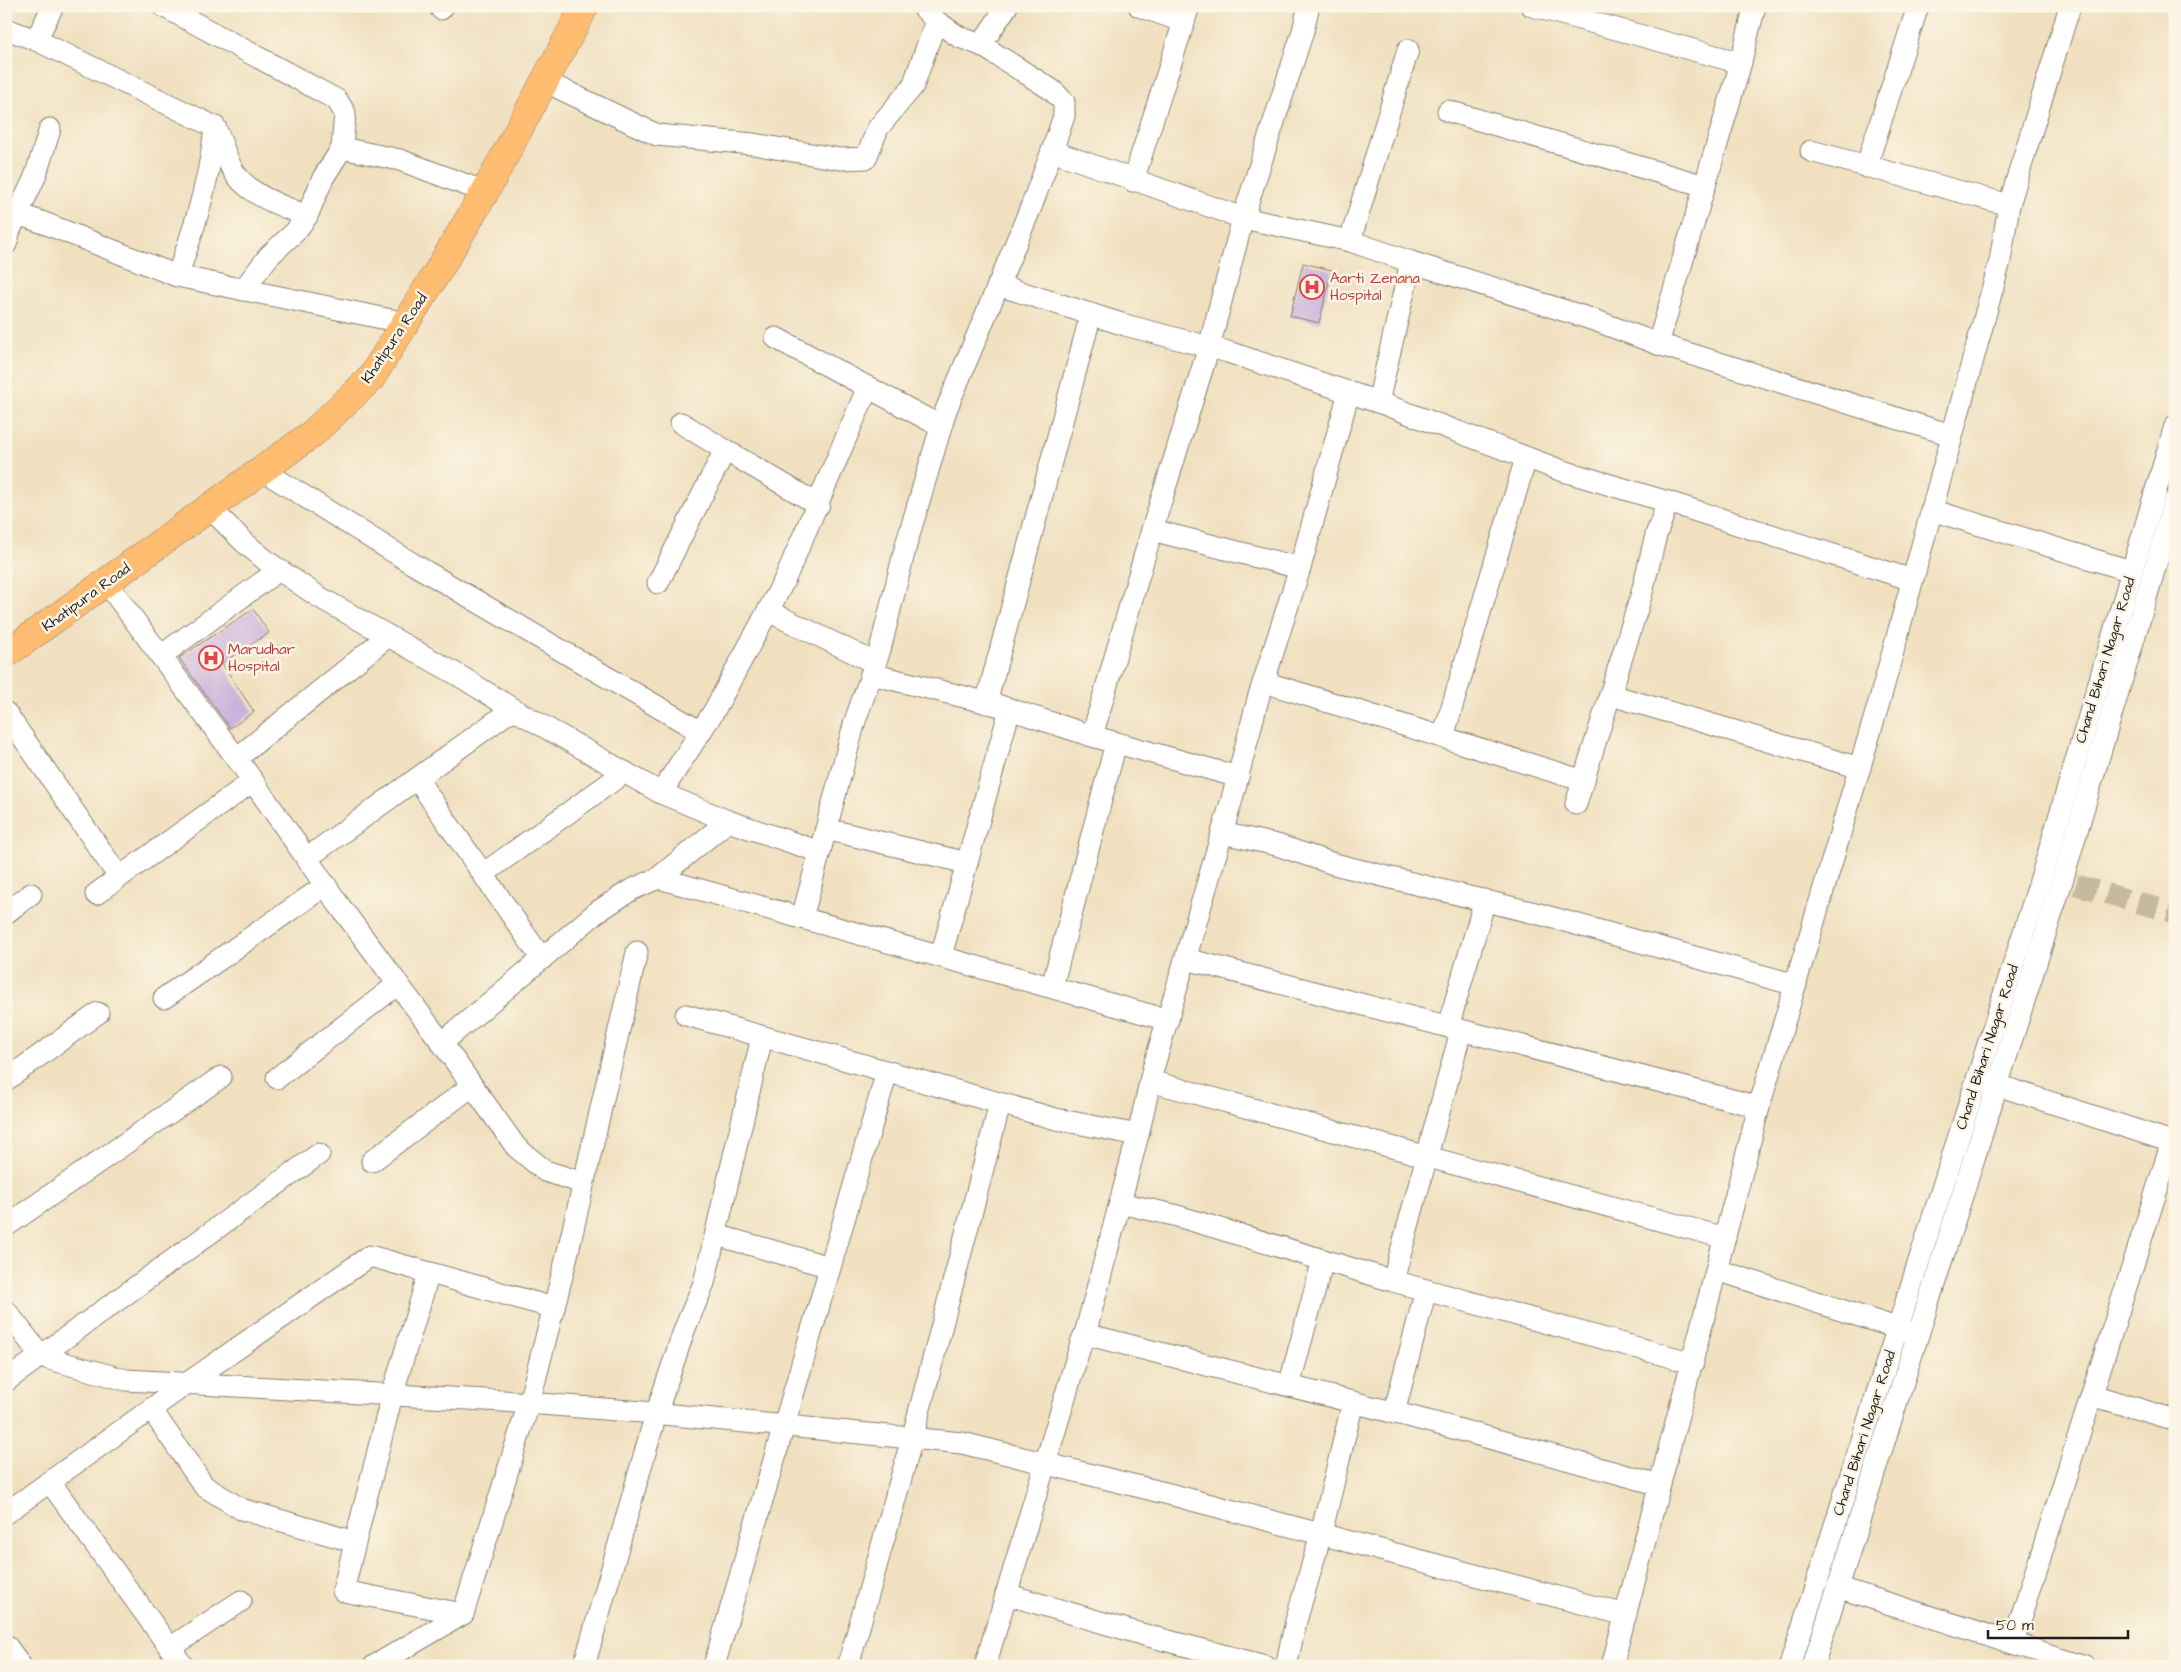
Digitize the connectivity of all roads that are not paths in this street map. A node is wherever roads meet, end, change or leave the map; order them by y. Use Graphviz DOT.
graph roads {
  1 [pos="53,6"];
  2 [pos="162,6"];
  3 [pos="585,6"];
  4 [pos="1007,6"];
  5 [pos="1139,6"];
  6 [pos="1532,6"];
  7 [pos="1755,6"];
  8 [pos="1918,6"];
  9 [pos="2070,6"];
  10 [pos="1308,9"];
  11 [pos="929,13"];
  12 [pos="1187,14"];
  13 [pos="6,30"];
  14 [pos="36,40"];
  15 [pos="981,45"];
  16 [pos="1408,50"];
  17 [pos="1741,63"];
  18 [pos="544,81"];
  19 [pos="1448,111"];
  20 [pos="215,127"];
  21 [pos="50,129"];
  22 [pos="342,148"];
  23 [pos="1052,151"];
  24 [pos="1812,152"];
  25 [pos="1866,167"];
  26 [pos="1133,181"];
  27 [pos="1705,186"];
  28 [pos="484,192"];
  29 [pos="2009,205"];
  30 [pos="12,212"];
  31 [pos="307,216"];
  32 [pos="1243,218"];
  33 [pos="1350,241"];
  34 [pos="6,244"];
  35 [pos="1411,262"];
  36 [pos="177,276"];
  37 [pos="998,285"];
  38 [pos="243,290"];
  39 [pos="1091,314"];
  40 [pos="406,323"];
  41 [pos="776,338"];
  42 [pos="1658,344"];
  43 [pos="1209,347"];
  44 [pos="868,387"];
  45 [pos="1349,392"];
  46 [pos="1378,402"];
  47 [pos="682,424"];
  48 [pos="2175,426"];
  49 [pos="942,427"];
  50 [pos="1952,435"];
  51 [pos="725,450"];
  52 [pos="1526,458"];
  53 [pos="262,470"];
  54 [pos="1668,502"];
  55 [pos="2174,503"];
  56 [pos="819,505"];
  57 [pos="210,508"];
  58 [pos="1931,510"];
  59 [pos="1152,530"];
  60 [pos="1300,568"];
  61 [pos="279,570"];
  62 [pos="2132,571"];
  63 [pos="1912,580"];
  64 [pos="106,582"];
  65 [pos="658,583"];
  66 [pos="768,611"];
  67 [pos="388,636"];
  68 [pos="6,654"];
  69 [pos="162,655"];
  70 [pos="873,669"];
  71 [pos="1264,682"];
  72 [pos="1611,695"];
  73 [pos="986,702"];
  74 [pos="513,709"];
  75 [pos="1010,709"];
  76 [pos="6,713"];
  77 [pos="701,732"];
  78 [pos="1092,736"];
  79 [pos="1443,737"];
  80 [pos="1116,742"];
  81 [pos="237,758"];
  82 [pos="1860,768"];
  83 [pos="625,772"];
  84 [pos="1238,777"];
  85 [pos="417,779"];
  86 [pos="253,781"];
  87 [pos="1584,782"];
  88 [pos="661,793"];
  89 [pos="1576,804"];
  90 [pos="728,821"];
  91 [pos="826,829"];
  92 [pos="1222,833"];
  93 [pos="820,852"];
  94 [pos="307,858"];
  95 [pos="967,863"];
  96 [pos="483,874"];
  97 [pos="119,877"];
  98 [pos="658,878"];
  99 [pos="326,885"];
  100 [pos="31,894"];
  101 [pos="96,894"];
  102 [pos="1485,900"];
  103 [pos="6,913"];
  104 [pos="802,918"];
  105 [pos="636,952"];
  106 [pos="941,956"];
  107 [pos="542,959"];
  108 [pos="1186,959"];
  109 [pos="398,984"];
  110 [pos="1796,985"];
  111 [pos="1052,987"];
  112 [pos="164,998"];
  113 [pos="98,1012"];
  114 [pos="686,1015"];
  115 [pos="1168,1020"];
  116 [pos="1454,1029"];
  117 [pos="762,1037"];
  118 [pos="442,1043"];
  119 [pos="887,1072"];
  120 [pos="221,1077"];
  121 [pos="277,1078"];
  122 [pos="6,1080"];
  123 [pos="1150,1081"];
  124 [pos="1987,1082"];
  125 [pos="472,1086"];
  126 [pos="1000,1104"];
  127 [pos="1759,1107"];
  128 [pos="1138,1135"];
  129 [pos="2174,1143"];
  130 [pos="319,1154"];
  131 [pos="1427,1156"];
  132 [pos="372,1161"];
  133 [pos="584,1183"];
  134 [pos="1120,1203"];
  135 [pos="6,1226"];
  136 [pos="716,1235"];
  137 [pos="1725,1238"];
  138 [pos="1323,1260"];
  139 [pos="830,1267"];
  140 [pos="1717,1270"];
  141 [pos="429,1273"];
  142 [pos="1393,1281"];
  143 [pos="1426,1290"];
  144 [pos="554,1308"];
  145 [pos="6,1311"];
  146 [pos="1898,1328"];
  147 [pos="1085,1334"];
  148 [pos="1918,1336"];
  149 [pos="42,1353"];
  150 [pos="1693,1363"];
  151 [pos="6,1381"];
  152 [pos="186,1384"];
  153 [pos="1290,1386"];
  154 [pos="392,1395"];
  155 [pos="2092,1395"];
  156 [pos="1353,1402"];
  157 [pos="529,1403"];
  158 [pos="152,1409"];
  159 [pos="1394,1413"];
  160 [pos="656,1414"];
  161 [pos="2175,1420"];
  162 [pos="784,1426"];
  163 [pos="912,1439"];
  164 [pos="1044,1463"];
  165 [pos="50,1482"];
  166 [pos="1660,1485"];
  167 [pos="6,1513"];
  168 [pos="1321,1534"];
  169 [pos="355,1542"];
  170 [pos="1837,1588"];
  171 [pos="1006,1594"];
  172 [pos="241,1601"];
  173 [pos="463,1614"];
  174 [pos="1626,1615"];
  175 [pos="2013,1643"];
  176 [pos="6,1645"];
  177 [pos="170,1648"];
  178 [pos="21,1666"];
  179 [pos="184,1666"];
  180 [pos="374,1666"];
  181 [pos="584,1666"];
  182 [pos="714,1666"];
  183 [pos="848,1666"];
  184 [pos="985,1666"];
  185 [pos="1265,1666"];
  186 [pos="1286,1666"];
  187 [pos="1612,1666"];
  188 [pos="1790,1666"];
  189 [pos="1812,1666"];
  190 [pos="2085,1666"];
  1 -- 14 [label="street"];
  2 -- 22 [label="street"];
  3 -- 18 [label="main road, Khatipura Road"];
  4 -- 15 [label="street"];
  5 -- 12 [label="street"];
  6 -- 17 [label="street"];
  7 -- 17 [label="street"];
  8 -- 25 [label="street"];
  9 -- 29 [label="street"];
  10 -- 32 [label="street"];
  11 -- 15 [label="street"];
  11 -- 18 [label="street"];
  12 -- 26 [label="street"];
  13 -- 14 [label="street"];
  14 -- 20 [label="street"];
  15 -- 23 [label="street"];
  16 -- 33 [label="street"];
  17 -- 27 [label="street"];
  18 -- 28 [label="main road, Khatipura Road"];
  19 -- 27 [label="street"];
  20 -- 31 [label="street"];
  20 -- 36 [label="street"];
  21 -- 30 [label="street"];
  22 -- 28 [label="street"];
  22 -- 31 [label="street"];
  23 -- 26 [label="street"];
  23 -- 37 [label="street"];
  24 -- 25 [label="street"];
  25 -- 29 [label="street"];
  26 -- 32 [label="street"];
  27 -- 42 [label="street"];
  28 -- 40 [label="main road, Khatipura Road"];
  29 -- 50 [label="street"];
  30 -- 34 [label="street"];
  30 -- 36 [label="street"];
  31 -- 38 [label="street"];
  32 -- 33 [label="street"];
  32 -- 43 [label="street"];
  33 -- 35 [label="street"];
  35 -- 42 [label="street"];
  35 -- 46 [label="street"];
  36 -- 38 [label="street"];
  37 -- 39 [label="street"];
  37 -- 49 [label="street"];
  38 -- 40 [label="street"];
  39 -- 43 [label="street"];
  39 -- 73 [label="street"];
  40 -- 53 [label="main road, Khatipura Road"];
  41 -- 44 [label="street"];
  42 -- 50 [label="street"];
  43 -- 45 [label="street"];
  43 -- 59 [label="street"];
  44 -- 49 [label="street"];
  44 -- 56 [label="street"];
  45 -- 46 [label="street"];
  45 -- 60 [label="street"];
  46 -- 52 [label="street"];
  47 -- 51 [label="street"];
  48 -- 62 [label="street, Chand Bihari Nagar Road"];
  49 -- 70 [label="street"];
  50 -- 58 [label="street"];
  51 -- 56 [label="street"];
  51 -- 65 [label="street"];
  52 -- 54 [label="street"];
  52 -- 79 [label="street"];
  53 -- 57 [label="main road, Khatipura Road"];
  53 -- 77 [label="street"];
  54 -- 63 [label="street"];
  54 -- 72 [label="street"];
  55 -- 124 [label="street, Chand Bihari Nagar Road"];
  56 -- 66 [label="street"];
  57 -- 61 [label="street"];
  57 -- 64 [label="main road, Khatipura Road"];
  58 -- 62 [label="street"];
  58 -- 63 [label="street"];
  59 -- 60 [label="street"];
  59 -- 78 [label="street"];
  60 -- 71 [label="street"];
  61 -- 67 [label="street"];
  61 -- 69 [label="street"];
  62 -- 124 [label="street, Chand Bihari Nagar Road"];
  63 -- 82 [label="street"];
  64 -- 68 [label="main road, Khatipura Road"];
  64 -- 69 [label="street"];
  66 -- 70 [label="street"];
  66 -- 77 [label="street"];
  67 -- 74 [label="street"];
  67 -- 81 [label="street"];
  69 -- 81 [label="street"];
  70 -- 73 [label="street"];
  70 -- 91 [label="street"];
  71 -- 79 [label="street"];
  71 -- 84 [label="street"];
  72 -- 82 [label="street"];
  72 -- 87 [label="street"];
  73 -- 75 [label="street"];
  74 -- 83 [label="street"];
  74 -- 85 [label="street"];
  75 -- 78 [label="street"];
  75 -- 95 [label="street"];
  76 -- 97 [label="street"];
  77 -- 88 [label="street"];
  78 -- 80 [label="street"];
  79 -- 87 [label="street"];
  80 -- 84 [label="street"];
  80 -- 111 [label="street"];
  81 -- 86 [label="street"];
  82 -- 110 [label="street"];
  83 -- 88 [label="street"];
  83 -- 96 [label="street"];
  84 -- 92 [label="street"];
  85 -- 94 [label="street"];
  85 -- 96 [label="street"];
  86 -- 94 [label="street"];
  86 -- 97 [label="street"];
  87 -- 89 [label="street"];
  88 -- 90 [label="street"];
  90 -- 93 [label="street"];
  90 -- 98 [label="street"];
  91 -- 93 [label="street"];
  91 -- 95 [label="street"];
  92 -- 102 [label="street"];
  92 -- 108 [label="street"];
  93 -- 104 [label="street"];
  94 -- 99 [label="street"];
  95 -- 106 [label="street"];
  96 -- 107 [label="street"];
  97 -- 101 [label="street"];
  98 -- 104 [label="street"];
  98 -- 107 [label="street"];
  99 -- 109 [label="street"];
  99 -- 112 [label="street"];
  100 -- 103 [label="street"];
  102 -- 110 [label="street"];
  102 -- 116 [label="street"];
  104 -- 106 [label="street"];
  105 -- 133 [label="street"];
  106 -- 111 [label="street"];
  107 -- 118 [label="street"];
  108 -- 115 [label="street"];
  108 -- 116 [label="street"];
  109 -- 118 [label="street"];
  109 -- 121 [label="street"];
  110 -- 127 [label="street"];
  111 -- 115 [label="street"];
  113 -- 122 [label="street"];
  114 -- 117 [label="street"];
  115 -- 123 [label="street"];
  116 -- 127 [label="street"];
  116 -- 131 [label="street"];
  117 -- 119 [label="street"];
  117 -- 136 [label="street"];
  118 -- 125 [label="street"];
  119 -- 126 [label="street"];
  119 -- 139 [label="street"];
  120 -- 135 [label="street"];
  123 -- 128 [label="street"];
  123 -- 131 [label="street"];
  124 -- 129 [label="street"];
  124 -- 146 [label="street, Chand Bihari Nagar Road"];
  124 -- 148 [label="street, Chand Bihari Nagar Road"];
  125 -- 132 [label="street"];
  125 -- 133 [label="street"];
  126 -- 128 [label="street"];
  126 -- 163 [label="street"];
  127 -- 137 [label="street"];
  128 -- 134 [label="street"];
  129 -- 155 [label="street"];
  130 -- 149 [label="street"];
  131 -- 137 [label="street"];
  131 -- 142 [label="street"];
  133 -- 144 [label="street"];
  134 -- 138 [label="street"];
  134 -- 147 [label="street"];
  136 -- 139 [label="street"];
  136 -- 160 [label="street"];
  137 -- 140 [label="street"];
  138 -- 142 [label="street"];
  138 -- 153 [label="street"];
  139 -- 162 [label="street"];
  140 -- 146 [label="street"];
  140 -- 150 [label="street"];
  141 -- 144 [label="street"];
  141 -- 152 [label="street"];
  141 -- 154 [label="street"];
  142 -- 143 [label="street"];
  143 -- 150 [label="street"];
  143 -- 159 [label="street"];
  144 -- 157 [label="street"];
  145 -- 149 [label="street"];
  146 -- 148 [label="street"];
  146 -- 188 [label="street, Chand Bihari Nagar Road"];
  147 -- 153 [label="street"];
  147 -- 164 [label="street"];
  148 -- 170 [label="street, Chand Bihari Nagar Road"];
  149 -- 151 [label="street"];
  149 -- 152 [label="street"];
  150 -- 166 [label="street"];
  152 -- 154 [label="street"];
  152 -- 158 [label="street"];
  153 -- 156 [label="street"];
  154 -- 157 [label="street"];
  154 -- 169 [label="street"];
  155 -- 161 [label="street"];
  155 -- 175 [label="street"];
  156 -- 159 [label="street"];
  156 -- 168 [label="street"];
  157 -- 160 [label="street"];
  157 -- 173 [label="street"];
  158 -- 165 [label="street"];
  158 -- 169 [label="street"];
  159 -- 166 [label="street"];
  160 -- 162 [label="street"];
  160 -- 181 [label="street"];
  162 -- 163 [label="street"];
  162 -- 182 [label="street"];
  163 -- 164 [label="street"];
  163 -- 183 [label="street"];
  164 -- 168 [label="street"];
  164 -- 171 [label="street"];
  165 -- 167 [label="street"];
  165 -- 177 [label="street"];
  166 -- 174 [label="street"];
  168 -- 174 [label="street"];
  168 -- 186 [label="street"];
  169 -- 173 [label="street"];
  170 -- 175 [label="street"];
  170 -- 189 [label="street, Chand Bihari Nagar Road"];
  171 -- 184 [label="street"];
  171 -- 185 [label="street"];
  172 -- 177 [label="street"];
  173 -- 180 [label="street"];
  174 -- 187 [label="street"];
  175 -- 190 [label="street"];
  176 -- 178 [label="street"];
  177 -- 179 [label="street"];
}
